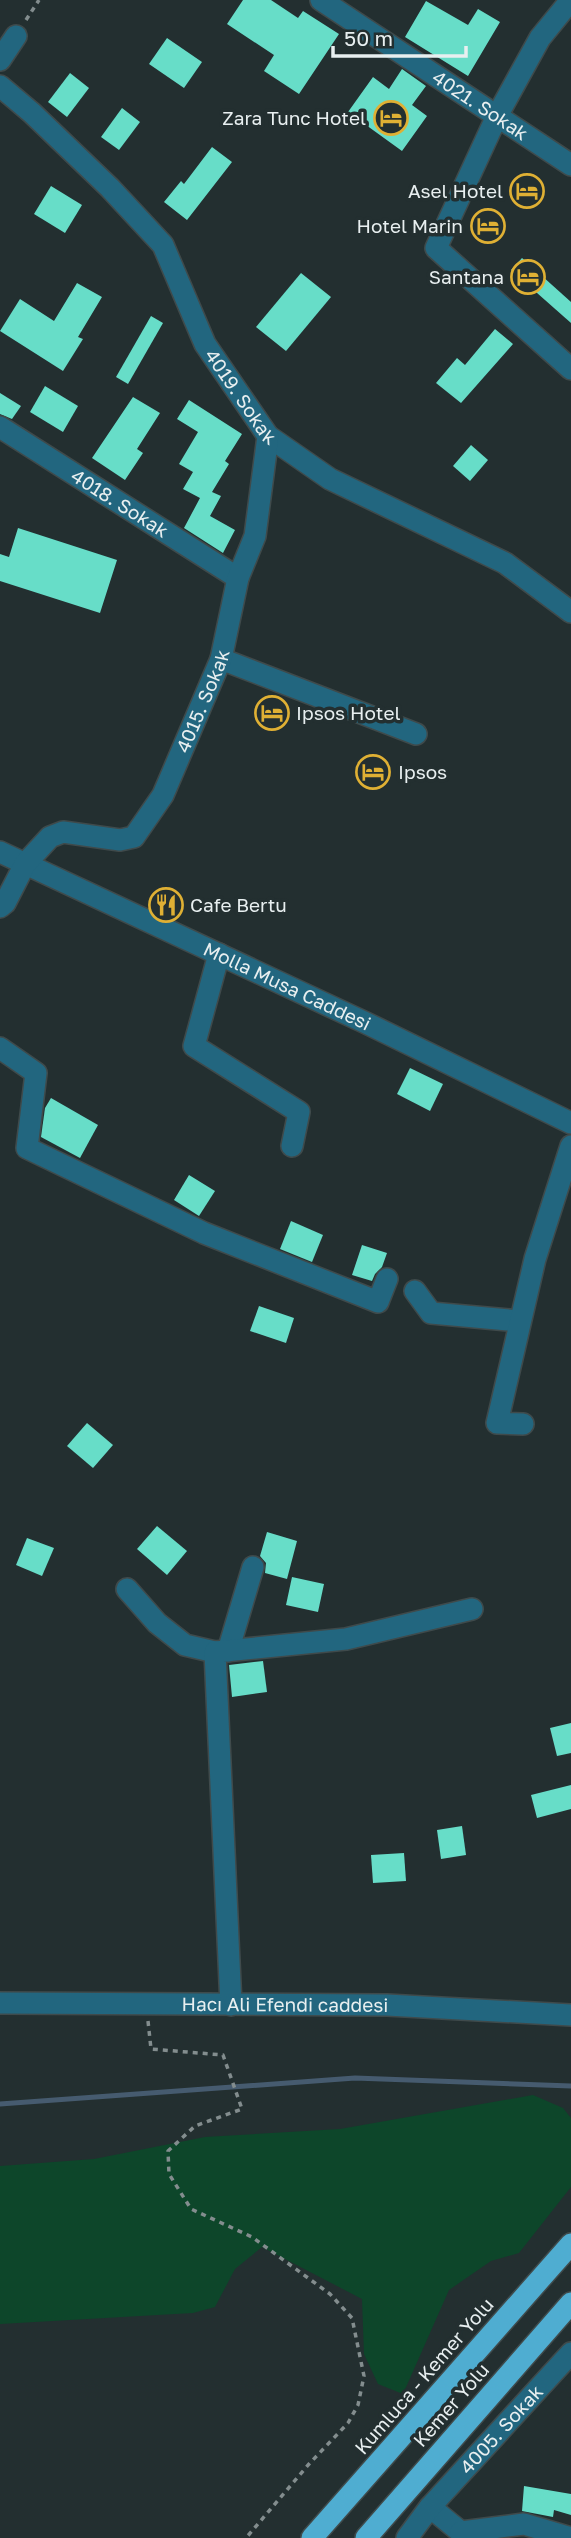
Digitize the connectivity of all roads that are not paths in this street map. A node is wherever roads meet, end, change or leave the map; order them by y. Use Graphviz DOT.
graph roads {
  1 [pos="321,0"];
  2 [pos="571,0"];
  3 [pos="16,36"];
  4 [pos="0,60"];
  5 [pos="0,86"];
  6 [pos="497,116"];
  7 [pos="571,165"];
  8 [pos="571,369"];
  9 [pos="0,428"];
  10 [pos="268,436"];
  11 [pos="238,578"];
  12 [pos="571,612"];
  13 [pos="221,659"];
  14 [pos="416,734"];
  15 [pos="0,852"];
  16 [pos="25,864"];
  17 [pos="0,907"];
  18 [pos="219,954"];
  19 [pos="0,1048"];
  20 [pos="571,1123"];
  21 [pos="292,1146"];
  22 [pos="571,1146"];
  23 [pos="387,1279"];
  24 [pos="415,1291"];
  25 [pos="520,1321"];
  26 [pos="523,1424"];
  27 [pos="253,1567"];
  28 [pos="127,1589"];
  29 [pos="472,1609"];
  30 [pos="222,1652"];
  31 [pos="0,2003"];
  32 [pos="232,2005"];
  33 [pos="571,2015"];
  34 [pos="571,2244"];
  35 [pos="571,2303"];
  36 [pos="571,2353"];
  37 [pos="430,2507"];
  38 [pos="464,2535"];
  39 [pos="312,2538"];
  40 [pos="366,2538"];
  41 [pos="407,2538"];
  42 [pos="571,2538"];
  1 -- 6 [label="street, 4021. Sokak"];
  2 -- 6 [label="street"];
  3 -- 4 [label="street"];
  5 -- 10 [label="street, 4019. Sokak"];
  6 -- 7 [label="street, 4021. Sokak"];
  6 -- 8 [label="street"];
  9 -- 11 [label="street, 4018. Sokak"];
  10 -- 11 [label="street, 4015. Sokak"];
  10 -- 12 [label="street, 4019. Sokak"];
  11 -- 13 [label="street, 4015. Sokak"];
  13 -- 14 [label="street"];
  13 -- 16 [label="street, 4015. Sokak"];
  15 -- 16 [label="street, Molla Musa Caddesi"];
  16 -- 17 [label="street"];
  16 -- 18 [label="street, Molla Musa Caddesi"];
  18 -- 20 [label="street, Molla Musa Caddesi"];
  18 -- 21 [label="street"];
  19 -- 23 [label="street"];
  22 -- 25 [label="street"];
  24 -- 25 [label="street"];
  25 -- 26 [label="street"];
  27 -- 30 [label="street"];
  28 -- 30 [label="street"];
  29 -- 30 [label="street"];
  30 -- 32 [label="street"];
  31 -- 32 [label="street, Hacı Ali Efendi caddesi"];
  32 -- 33 [label="street, Hacı Ali Efendi caddesi"];
  34 -- 39 [label="highway, Kumluca - Kemer Yolu"];
  35 -- 40 [label="highway, Kemer Yolu"];
  36 -- 37 [label="street, 4005. Sokak"];
  37 -- 38 [label="street"];
  37 -- 41 [label="street, 4005. Sokak"];
  38 -- 42 [label="street"];
}
